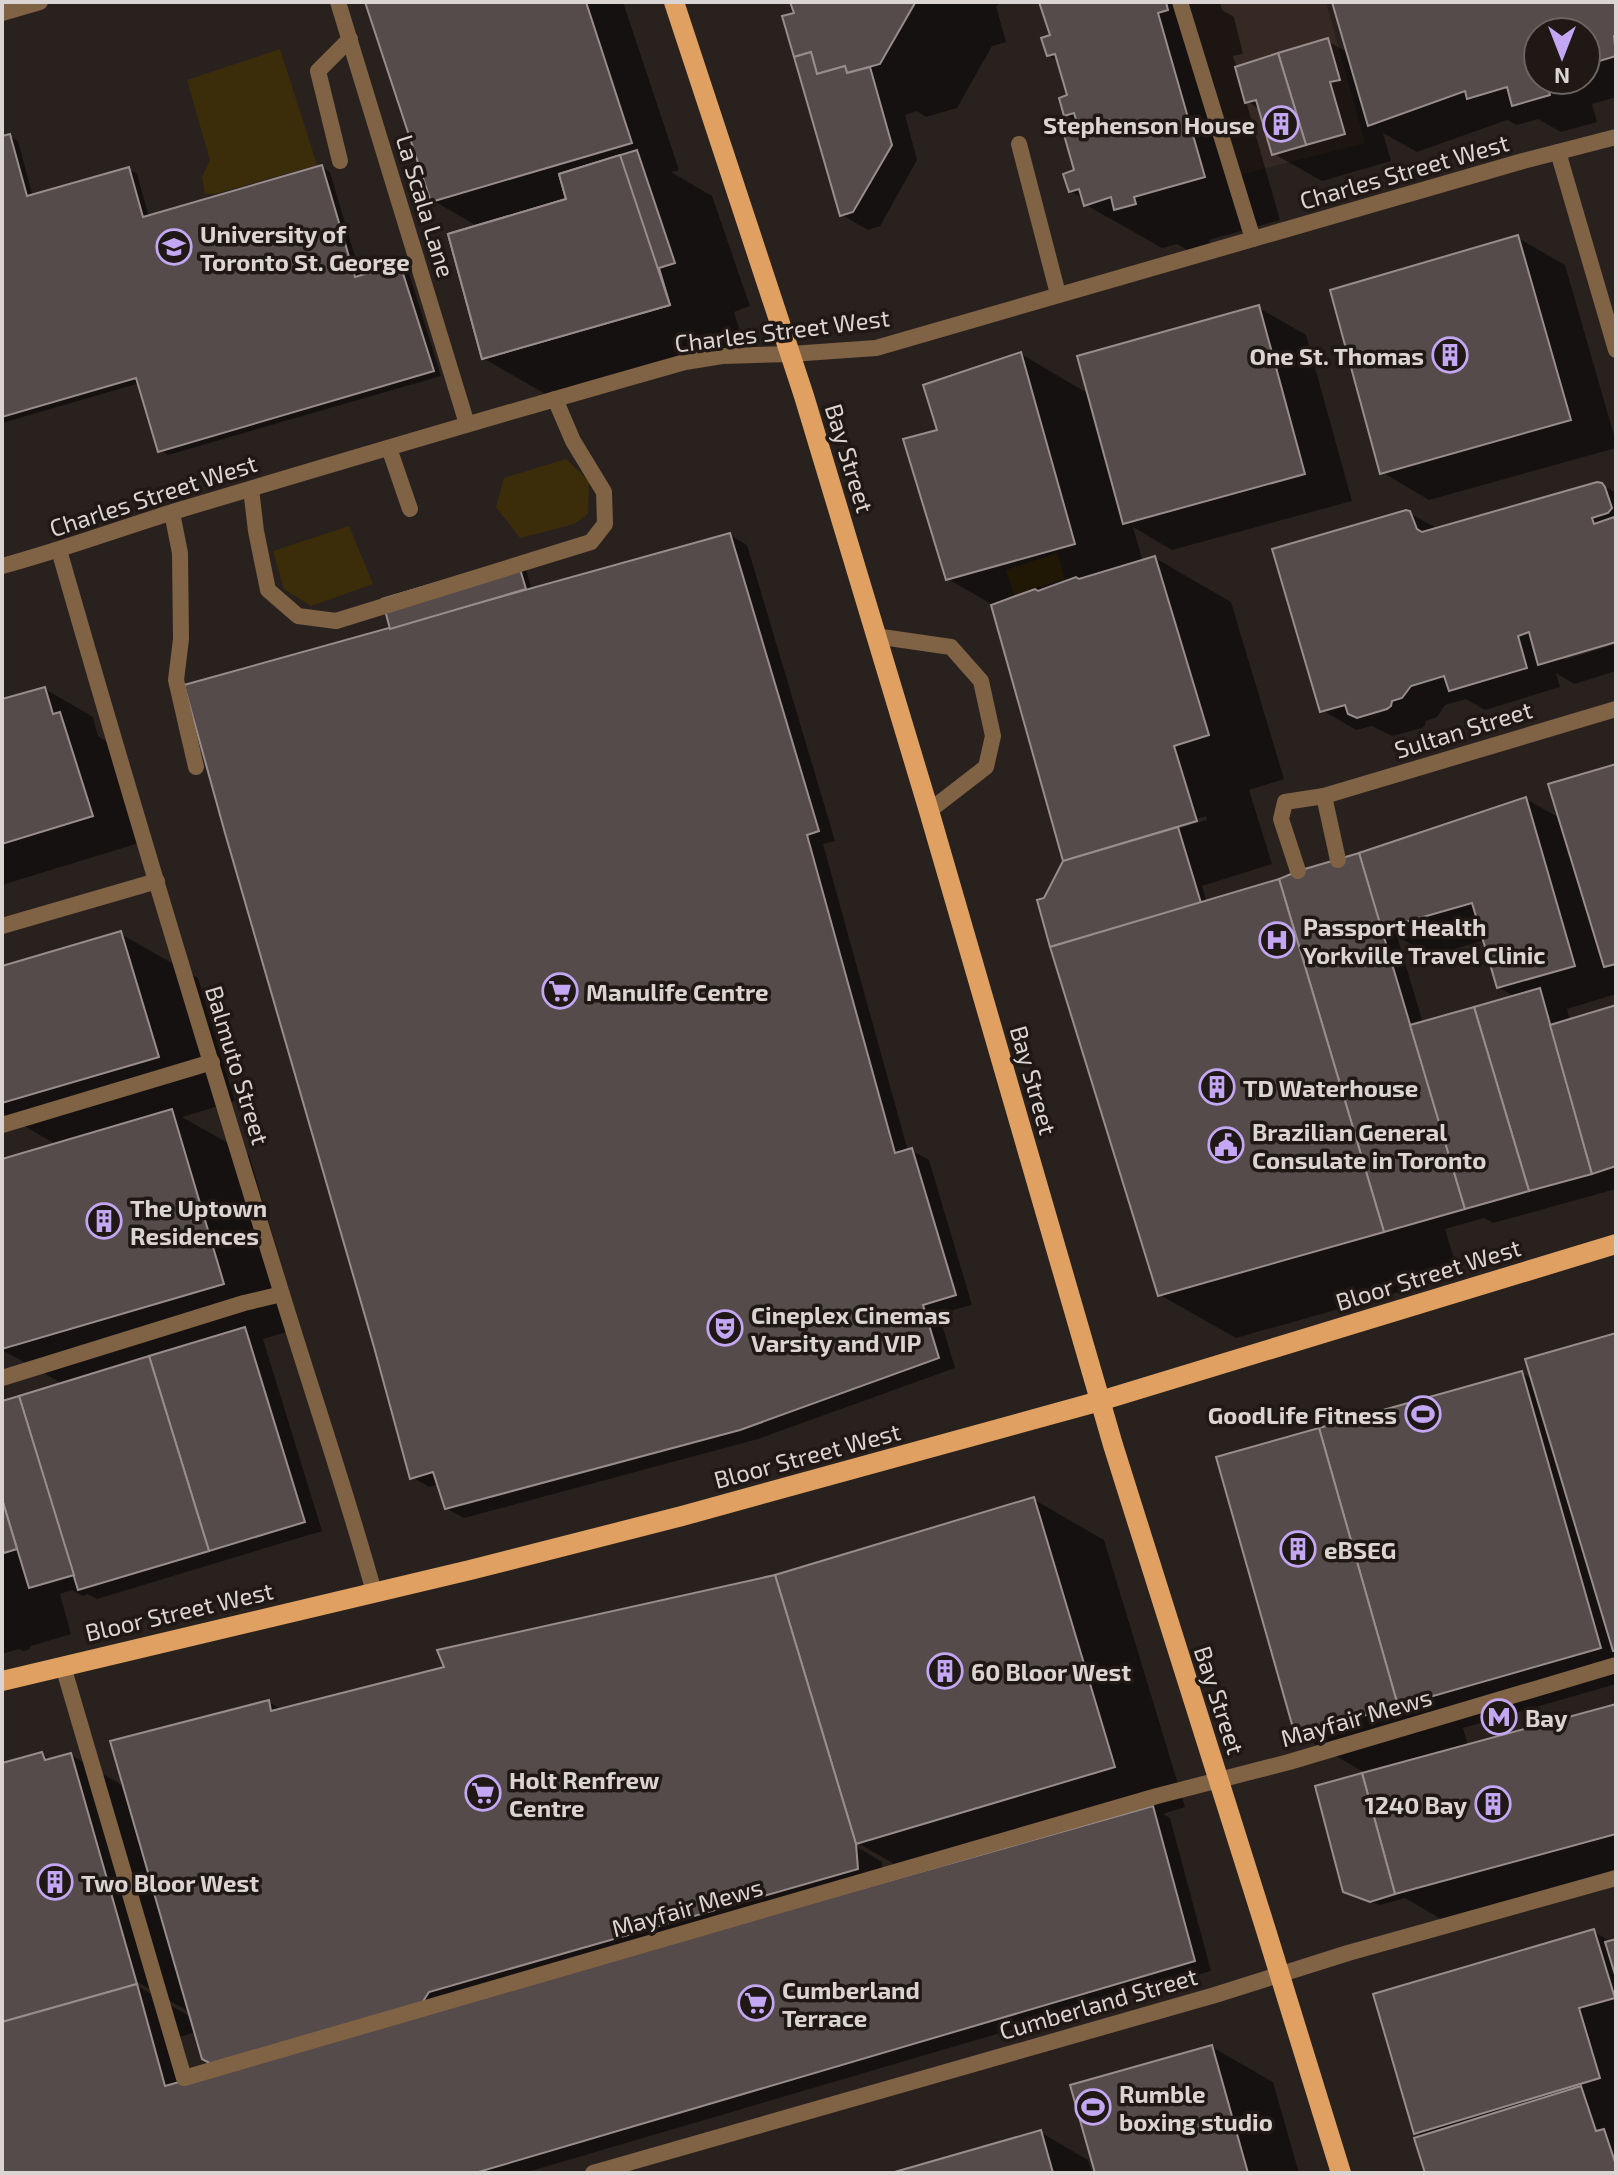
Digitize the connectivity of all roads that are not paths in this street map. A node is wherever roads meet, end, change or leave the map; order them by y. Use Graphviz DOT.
graph roads {
  1 [pos="40,2"];
  2 [pos="338,2"];
  3 [pos="674,2"];
  4 [pos="1180,2"];
  5 [pos="2,13"];
  6 [pos="350,39"];
  7 [pos="1616,137"];
  8 [pos="1019,144"];
  9 [pos="1558,152"];
  10 [pos="340,161"];
  11 [pos="1253,239"];
  12 [pos="1058,294"];
  13 [pos="1616,350"];
  14 [pos="791,354"];
  15 [pos="555,399"];
  16 [pos="467,424"];
  17 [pos="389,448"];
  18 [pos="251,489"];
  19 [pos="410,509"];
  20 [pos="172,513"];
  21 [pos="59,550"];
  22 [pos="2,566"];
  23 [pos="875,636"];
  24 [pos="1616,709"];
  25 [pos="196,767"];
  26 [pos="1324,796"];
  27 [pos="929,811"];
  28 [pos="1338,860"];
  29 [pos="1298,871"];
  30 [pos="157,881"];
  31 [pos="2,926"];
  32 [pos="212,1062"];
  33 [pos="2,1125"];
  34 [pos="1616,1244"];
  35 [pos="282,1294"];
  36 [pos="2,1378"];
  37 [pos="1100,1401"];
  38 [pos="374,1592"];
  39 [pos="1616,1665"];
  40 [pos="63,1666"];
  41 [pos="2,1681"];
  42 [pos="1219,1780"];
  43 [pos="1616,1878"];
  44 [pos="1280,1975"];
  45 [pos="593,2173"];
  46 [pos="1341,2173"];
  1 -- 5 [label="street"];
  2 -- 6 [label="street, La Scala Lane"];
  3 -- 14 [label="main road, Bay Street"];
  4 -- 11 [label="street"];
  6 -- 10 [label="street"];
  6 -- 16 [label="street, La Scala Lane"];
  7 -- 9 [label="street, Charles Street West"];
  8 -- 12 [label="street"];
  9 -- 11 [label="street, Charles Street West"];
  9 -- 13 [label="street"];
  11 -- 12 [label="street, Charles Street West"];
  12 -- 14 [label="street, Charles Street West"];
  14 -- 15 [label="street, Charles Street West"];
  14 -- 23 [label="main road, Bay Street"];
  15 -- 16 [label="street, Charles Street West"];
  15 -- 18 [label="street"];
  16 -- 17 [label="street, Charles Street West"];
  17 -- 18 [label="street, Charles Street West"];
  17 -- 19 [label="street"];
  18 -- 20 [label="street, Charles Street West"];
  20 -- 21 [label="street, Charles Street West"];
  20 -- 25 [label="street"];
  21 -- 22 [label="street, Charles Street West"];
  21 -- 30 [label="street, Balmuto Street"];
  23 -- 27 [label="main road, Bay Street"];
  23 -- 27 [label="street"];
  24 -- 26 [label="street, Sultan Street"];
  26 -- 28 [label="street"];
  26 -- 29 [label="street, Sultan Street"];
  27 -- 37 [label="main road, Bay Street"];
  30 -- 31 [label="street"];
  30 -- 32 [label="street, Balmuto Street"];
  32 -- 33 [label="street"];
  32 -- 35 [label="street, Balmuto Street"];
  34 -- 37 [label="main road, Bloor Street West"];
  35 -- 36 [label="street"];
  35 -- 38 [label="street, Balmuto Street"];
  37 -- 38 [label="main road, Bloor Street West"];
  37 -- 42 [label="main road, Bay Street"];
  38 -- 40 [label="main road, Bloor Street West"];
  39 -- 42 [label="street, Mayfair Mews"];
  40 -- 41 [label="main road, Bloor Street West"];
  40 -- 42 [label="street, Mayfair Mews"];
  42 -- 44 [label="main road, Bay Street"];
  43 -- 44 [label="street, Cumberland Street"];
  44 -- 45 [label="street, Cumberland Street"];
  44 -- 46 [label="main road, Bay Street"];
}
